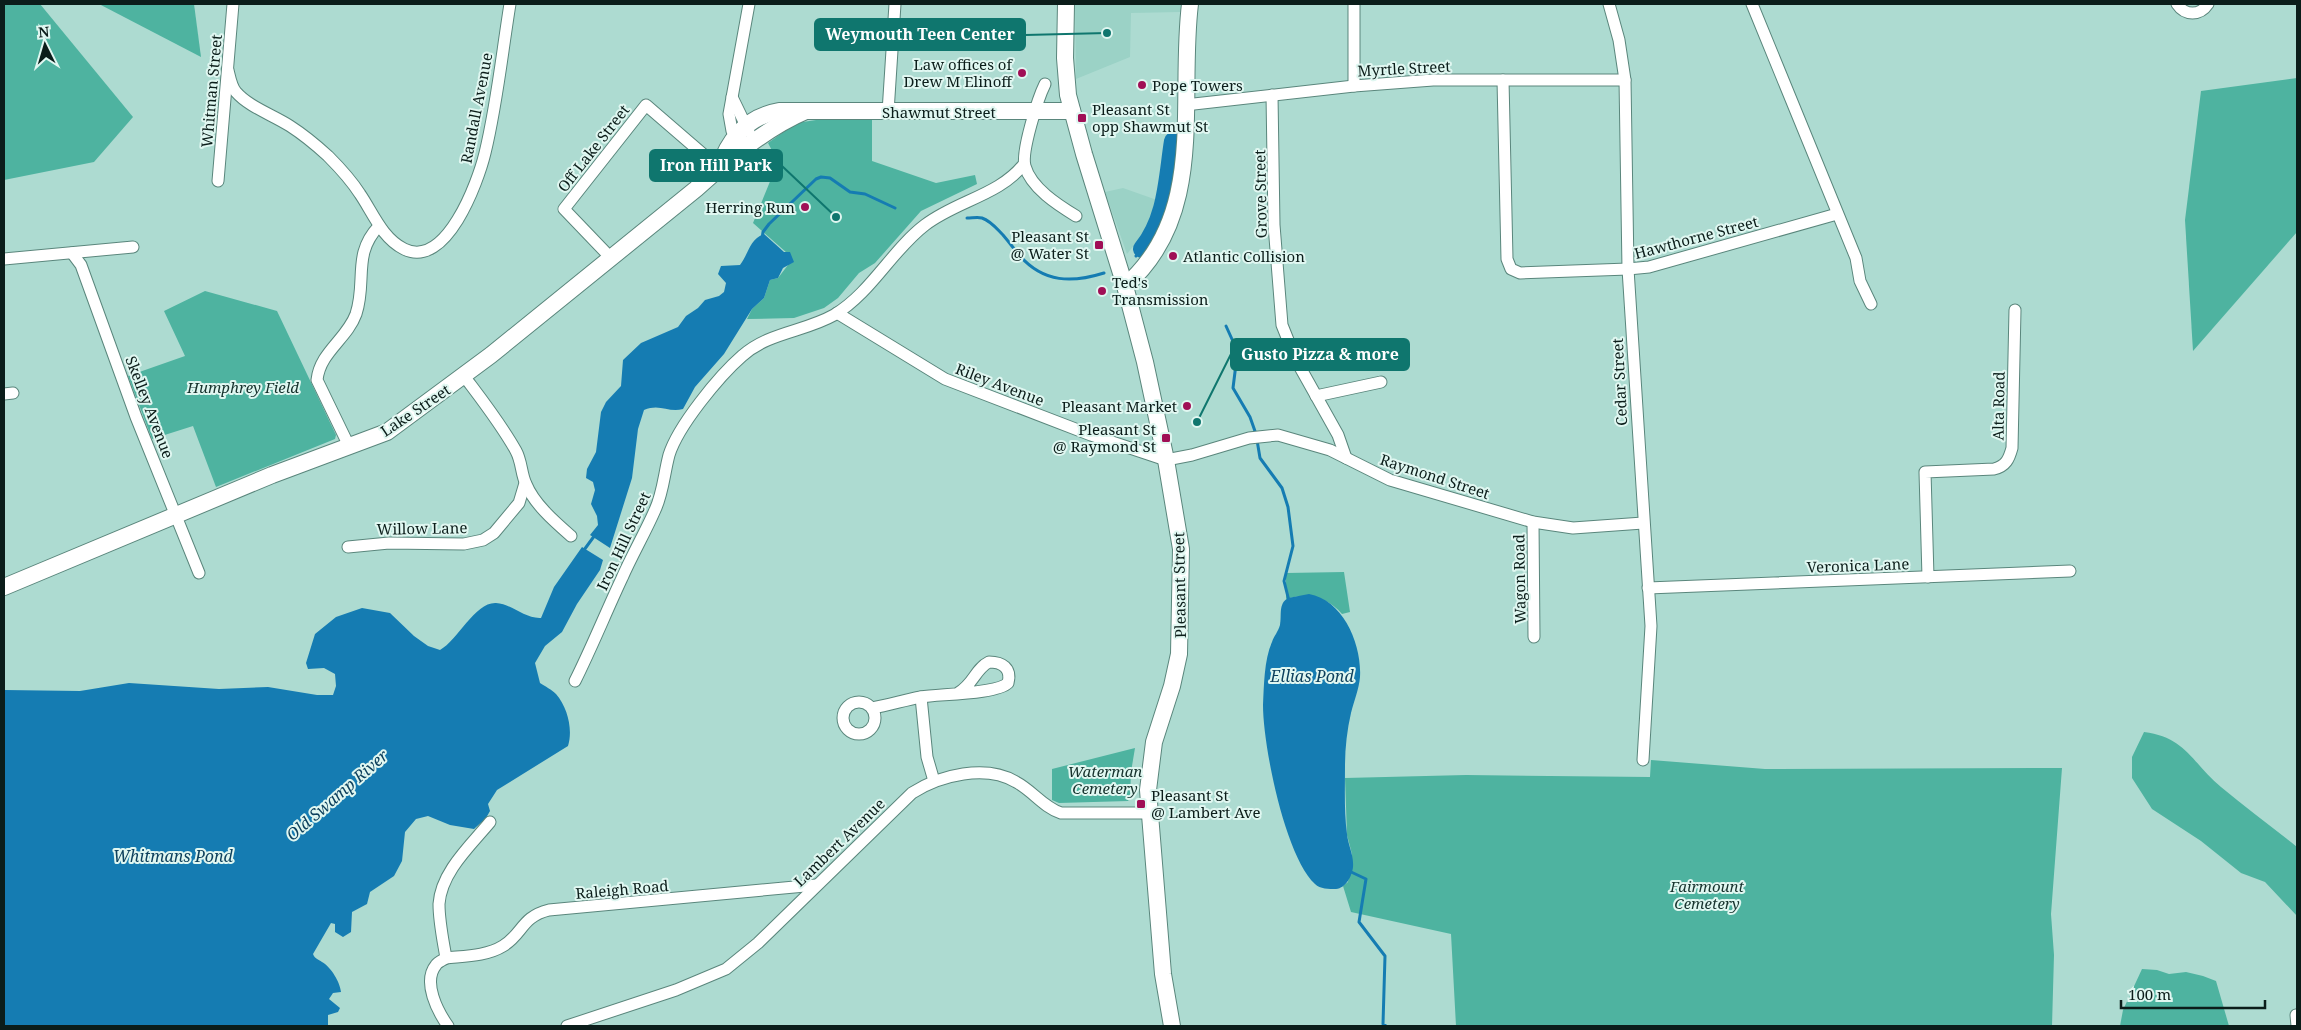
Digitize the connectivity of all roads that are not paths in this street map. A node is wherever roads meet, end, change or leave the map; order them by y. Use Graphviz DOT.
graph roads {
  1 [pos="234,4"];
  2 [pos="510,4"];
  3 [pos="749,4"];
  4 [pos="895,4"];
  5 [pos="1066,4"];
  6 [pos="1190,4"];
  7 [pos="1354,4"];
  8 [pos="1609,4"];
  9 [pos="1752,4"];
  10 [pos="2177,4"];
  11 [pos="2208,4"];
  12 [pos="228,70"];
  13 [pos="1503,80"];
  14 [pos="1625,80"];
  15 [pos="1044,84"];
  16 [pos="1354,86"];
  17 [pos="1272,95"];
  18 [pos="1185,105"];
  19 [pos="806,111"];
  20 [pos="1072,111"];
  21 [pos="888,112"];
  22 [pos="1033,112"];
  23 [pos="741,129"];
  24 [pos="751,145"];
  25 [pos="1024,164"];
  26 [pos="719,168"];
  27 [pos="218,181"];
  28 [pos="1837,214"];
  29 [pos="1076,216"];
  30 [pos="379,226"];
  31 [pos="133,247"];
  32 [pos="72,253"];
  33 [pos="611,258"];
  34 [pos="4,259"];
  35 [pos="1628,269"];
  36 [pos="1125,286"];
  37 [pos="1871,304"];
  38 [pos="2015,310"];
  39 [pos="837,313"];
  40 [pos="464,376"];
  41 [pos="1381,382"];
  42 [pos="1316,396"];
  43 [pos="349,446"];
  44 [pos="1346,458"];
  45 [pos="1166,460"];
  46 [pos="525,483"];
  47 [pos="175,516"];
  48 [pos="1533,522"];
  49 [pos="1643,523"];
  50 [pos="571,536"];
  51 [pos="348,547"];
  52 [pos="2070,571"];
  53 [pos="199,573"];
  54 [pos="1928,577"];
  55 [pos="4,587"];
  56 [pos="1648,588"];
  57 [pos="1534,637"];
  58 [pos="575,681"];
  59 [pos="958,693"];
  60 [pos="921,697"];
  61 [pos="872,708"];
  62 [pos="1643,760"];
  63 [pos="934,781"];
  64 [pos="1149,813"];
  65 [pos="490,822"];
  66 [pos="816,885"];
  67 [pos="446,958"];
  68 [pos="448,1026"];
  69 [pos="567,1026"];
  70 [pos="1172,1026"];
  1 -- 12 [label="street, Whitman Street"];
  2 -- 30 [label="street, Randall Avenue"];
  3 -- 23 [label="street"];
  4 -- 21 [label="street"];
  5 -- 20 [label="main road, Pleasant Street"];
  6 -- 18 [label="main road"];
  7 -- 16 [label="street"];
  8 -- 14 [label="street, Cedar Street"];
  9 -- 28 [label="street"];
  10 -- 11 [label="street"];
  12 -- 27 [label="street, Whitman Street"];
  12 -- 30 [label="street, Randall Avenue"];
  13 -- 14 [label="street, Myrtle Street"];
  13 -- 16 [label="street, Myrtle Street"];
  13 -- 35 [label="street, Hawthorne Street"];
  14 -- 35 [label="street, Cedar Street"];
  15 -- 22 [label="street"];
  16 -- 17 [label="street, Myrtle Street"];
  17 -- 18 [label="street, Myrtle Street"];
  17 -- 42 [label="street, Grove Street"];
  18 -- 36 [label="main road"];
  19 -- 21 [label="main road, Shawmut Street"];
  19 -- 23 [label="main road, Shawmut Street"];
  19 -- 24 [label="main road, Shawmut Street"];
  20 -- 22 [label="main road, Shawmut Street"];
  20 -- 36 [label="main road, Pleasant Street"];
  21 -- 22 [label="main road, Shawmut Street"];
  22 -- 25 [label="street"];
  23 -- 24 [label="street"];
  23 -- 26 [label="main road, Lake Street"];
  24 -- 26 [label="main road, Lake Street"];
  25 -- 29 [label="street"];
  25 -- 39 [label="street, Iron Hill Street"];
  26 -- 33 [label="main road, Lake Street"];
  26 -- 33 [label="street, Off Lake Street"];
  28 -- 35 [label="street, Hawthorne Street"];
  28 -- 37 [label="street"];
  30 -- 43 [label="street"];
  31 -- 32 [label="street"];
  32 -- 34 [label="street"];
  32 -- 47 [label="street, Skelley Avenue"];
  33 -- 40 [label="main road, Lake Street"];
  35 -- 49 [label="street, Cedar Street"];
  36 -- 45 [label="main road, Pleasant Street"];
  38 -- 54 [label="street, Alta Road"];
  39 -- 45 [label="street, Riley Avenue"];
  39 -- 58 [label="street, Iron Hill Street"];
  40 -- 43 [label="main road, Lake Street"];
  40 -- 46 [label="street"];
  41 -- 42 [label="street"];
  42 -- 44 [label="street, Grove Street"];
  43 -- 47 [label="main road, Lake Street"];
  44 -- 45 [label="street, Raymond Street"];
  44 -- 48 [label="street, Raymond Street"];
  45 -- 64 [label="main road, Pleasant Street"];
  46 -- 50 [label="street"];
  46 -- 51 [label="street, Willow Lane"];
  47 -- 53 [label="street, Skelley Avenue"];
  47 -- 55 [label="main road, Lake Street"];
  48 -- 49 [label="street, Raymond Street"];
  48 -- 57 [label="street, Wagon Road"];
  49 -- 56 [label="street, Cedar Street"];
  52 -- 54 [label="street, Veronica Lane"];
  54 -- 56 [label="street, Veronica Lane"];
  56 -- 62 [label="street, Cedar Street"];
  59 -- 60 [label="street"];
  60 -- 61 [label="street"];
  60 -- 63 [label="street"];
  63 -- 64 [label="street, Lambert Avenue"];
  63 -- 66 [label="street, Lambert Avenue"];
  64 -- 70 [label="main road, Pleasant Street"];
  65 -- 67 [label="street"];
  66 -- 67 [label="street, Raleigh Road"];
  66 -- 69 [label="street, Lambert Avenue"];
  67 -- 68 [label="street"];
}
